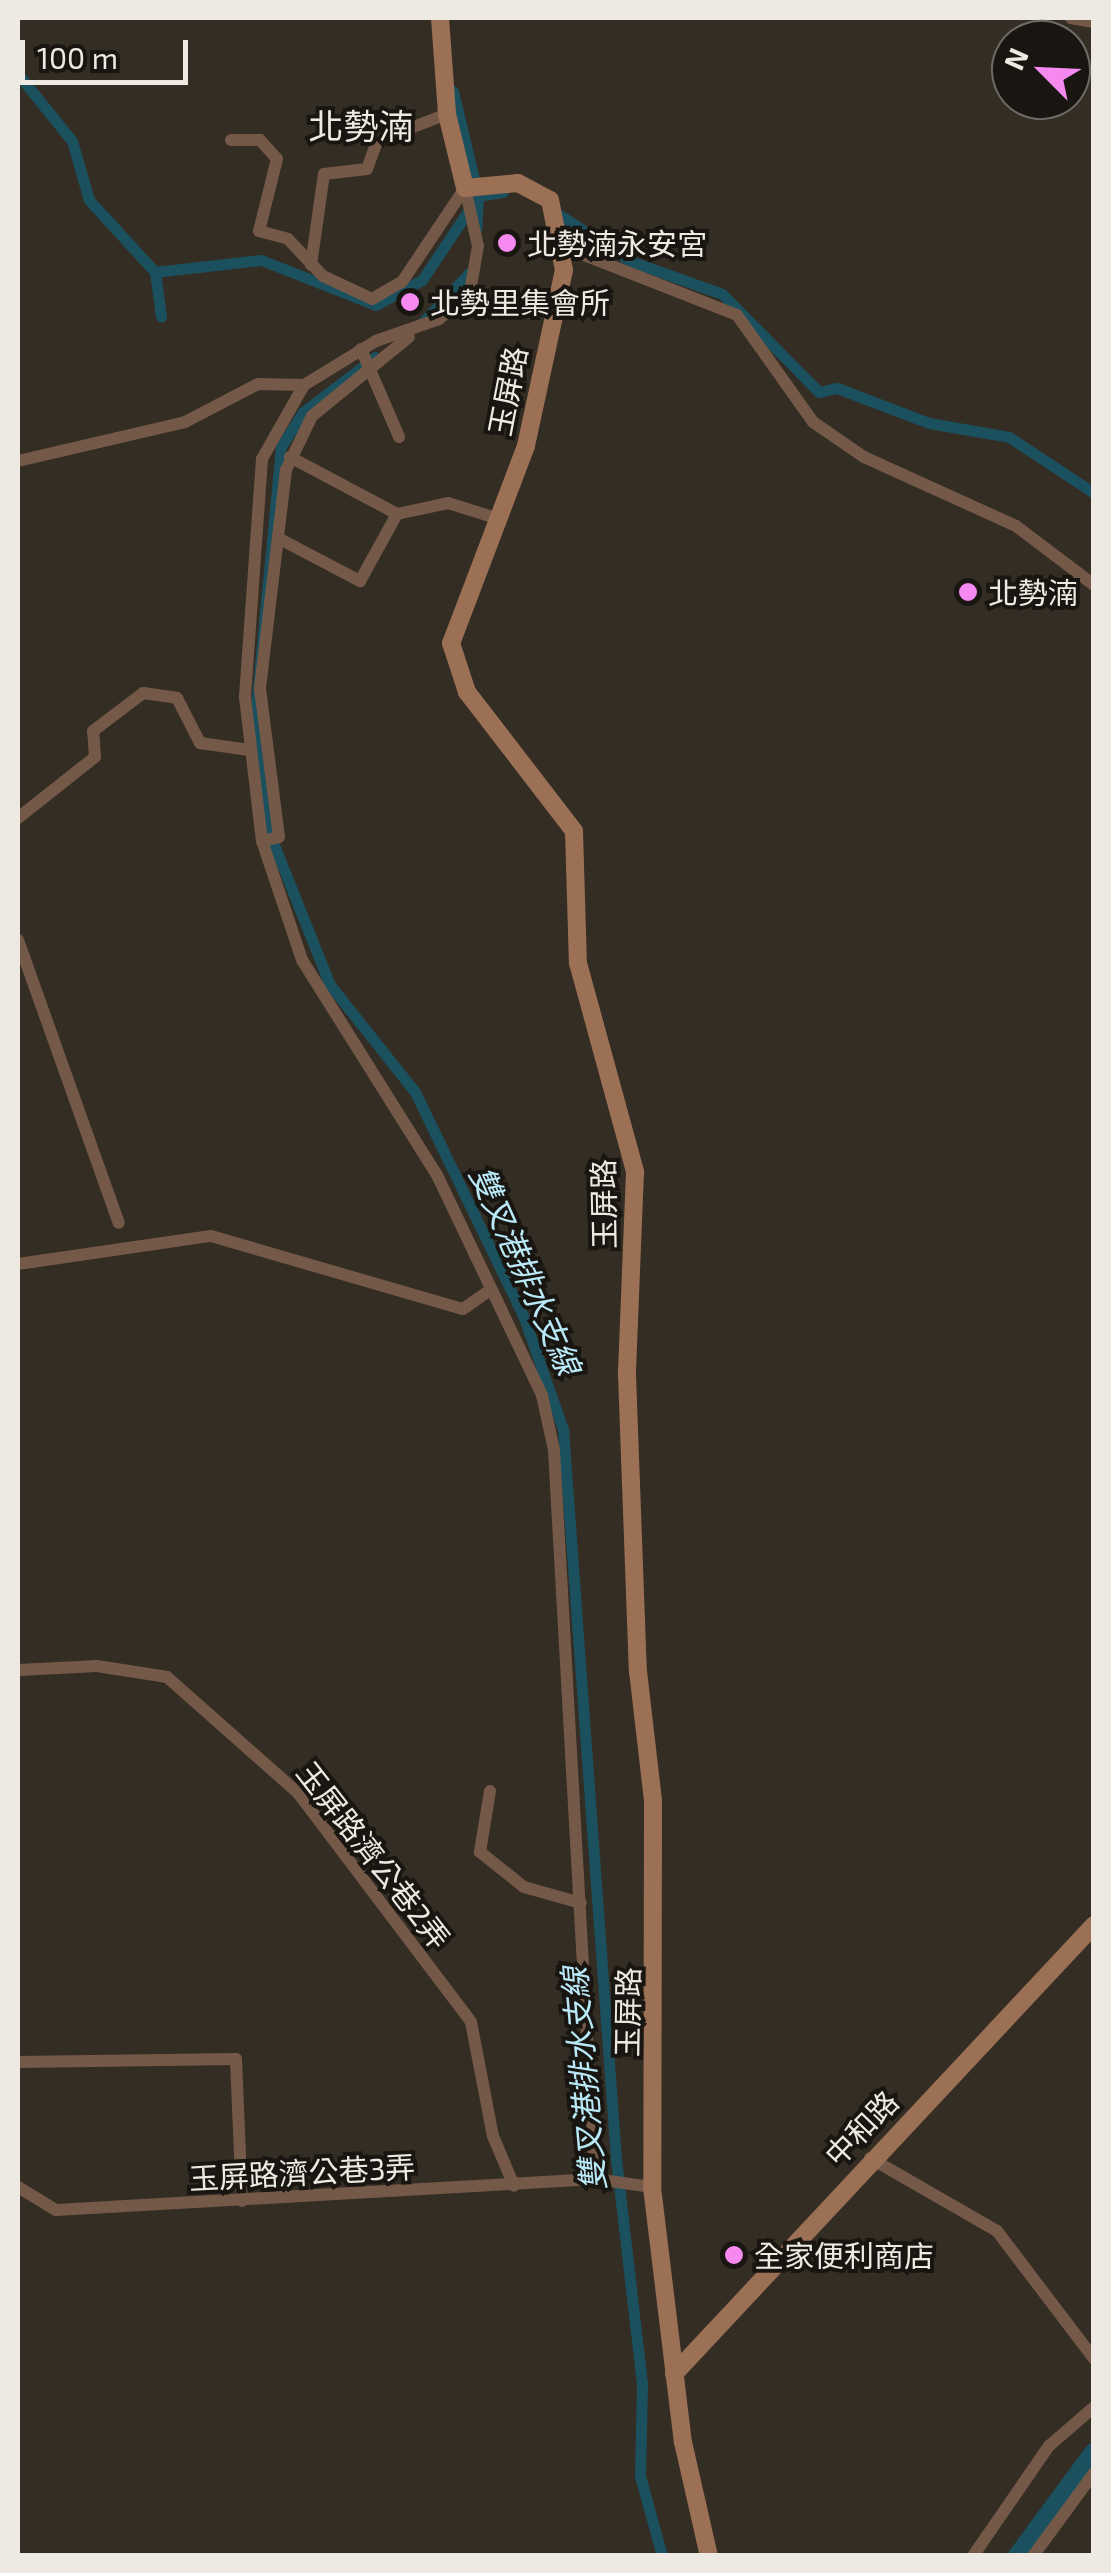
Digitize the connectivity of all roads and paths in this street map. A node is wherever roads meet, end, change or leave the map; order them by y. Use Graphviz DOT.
graph roads {
  1 [pos="440,18"];
  2 [pos="1070,18"];
  3 [pos="1094,22"];
  4 [pos="446,114"];
  5 [pos="231,140"];
  6 [pos="469,193"];
  7 [pos="561,246"];
  8 [pos="311,265"];
  9 [pos="410,335"];
  10 [pos="361,349"];
  11 [pos="372,368"];
  12 [pos="304,385"];
  13 [pos="400,438"];
  14 [pos="290,457"];
  15 [pos="18,460"];
  16 [pos="396,514"];
  17 [pos="499,519"];
  18 [pos="278,538"];
  19 [pos="1094,585"];
  20 [pos="250,750"];
  21 [pos="18,818"];
  22 [pos="262,841"];
  23 [pos="18,940"];
  24 [pos="120,1223"];
  25 [pos="18,1264"];
  26 [pos="490,1290"];
  27 [pos="18,1670"];
  28 [pos="490,1791"];
  29 [pos="582,1903"];
  30 [pos="1094,1924"];
  31 [pos="18,2062"];
  32 [pos="870,2158"];
  33 [pos="595,2179"];
  34 [pos="514,2186"];
  35 [pos="652,2186"];
  36 [pos="18,2187"];
  37 [pos="242,2201"];
  38 [pos="1094,2359"];
  39 [pos="674,2374"];
  40 [pos="1094,2407"];
  41 [pos="1094,2474"];
  42 [pos="709,2556"];
  43 [pos="973,2556"];
  44 [pos="1033,2556"];
  1 -- 4 [label="street, 玉屏路"];
  2 -- 3 [label="street"];
  4 -- 6 [label="street, 玉屏路"];
  4 -- 8 [label="street"];
  5 -- 8 [label="street"];
  6 -- 7 [label="street, 玉屏路"];
  6 -- 8 [label="street"];
  6 -- 9 [label="street, 玉屏路"];
  7 -- 17 [label="street, 玉屏路"];
  7 -- 19 [label="street"];
  9 -- 10 [label="street, 玉屏路"];
  9 -- 11 [label="street"];
  10 -- 11 [label="street"];
  10 -- 12 [label="street, 玉屏路"];
  11 -- 13 [label="street"];
  11 -- 14 [label="street"];
  12 -- 15 [label="street"];
  12 -- 20 [label="street, 玉屏路"];
  14 -- 16 [label="street"];
  14 -- 18 [label="street"];
  16 -- 17 [label="street"];
  16 -- 18 [label="street"];
  17 -- 35 [label="street, 玉屏路"];
  18 -- 22 [label="street"];
  20 -- 21 [label="street"];
  20 -- 22 [label="street, 玉屏路"];
  22 -- 26 [label="street, 玉屏路"];
  23 -- 24 [label="street"];
  25 -- 26 [label="street"];
  26 -- 29 [label="street, 玉屏路"];
  27 -- 34 [label="street, 玉屏路濟公巷2弄"];
  28 -- 29 [label="street"];
  29 -- 33 [label="street, 玉屏路"];
  30 -- 32 [label="street, 中和路"];
  31 -- 37 [label="street"];
  32 -- 38 [label="street"];
  32 -- 39 [label="street, 中和路"];
  33 -- 34 [label="street, 玉屏路濟公巷3弄"];
  33 -- 35 [label="street"];
  34 -- 37 [label="street, 玉屏路濟公巷3弄"];
  35 -- 39 [label="street, 玉屏路"];
  36 -- 37 [label="street, 玉屏路濟公巷3弄"];
  39 -- 42 [label="street, 玉屏路"];
  40 -- 43 [label="street"];
  41 -- 44 [label="street"];
}
